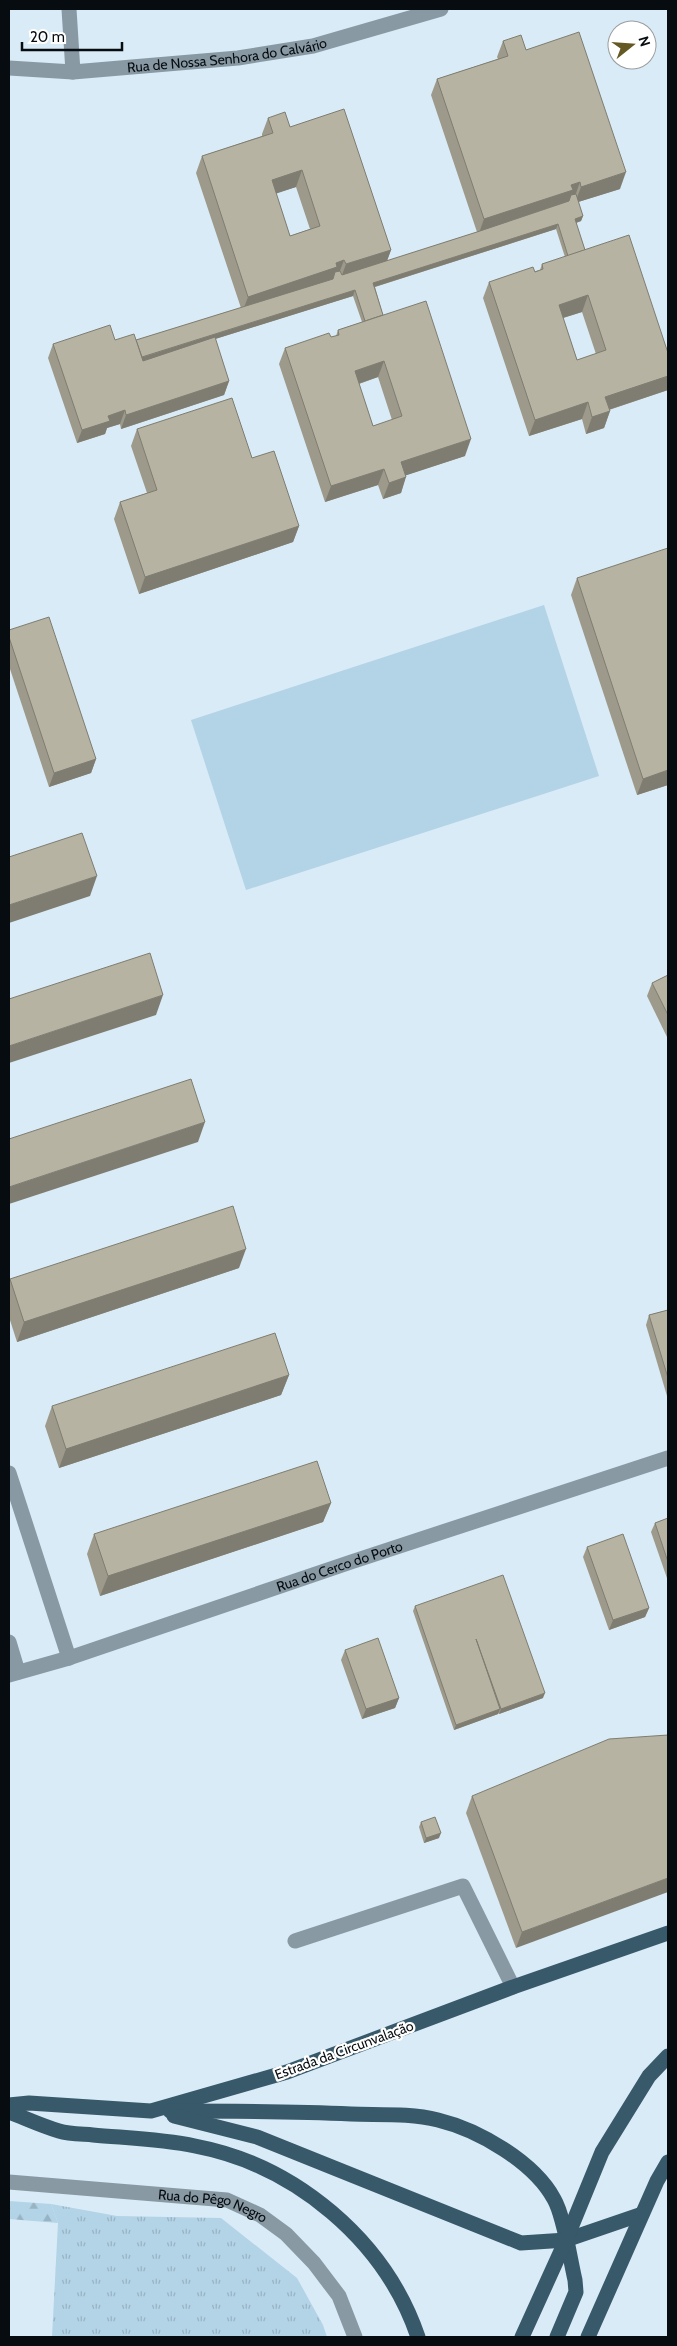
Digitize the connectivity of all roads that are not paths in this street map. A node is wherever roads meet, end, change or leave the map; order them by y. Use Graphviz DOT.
graph roads {
  1 [pos="69,9"];
  2 [pos="441,9"];
  3 [pos="9,68"];
  4 [pos="73,72"];
  5 [pos="668,1458"];
  6 [pos="9,1473"];
  7 [pos="9,1642"];
  8 [pos="69,1658"];
  9 [pos="13,1673"];
  10 [pos="668,1933"];
  11 [pos="295,1941"];
  12 [pos="513,1987"];
  13 [pos="668,2056"];
  14 [pos="9,2105"];
  15 [pos="151,2110"];
  16 [pos="9,2112"];
  17 [pos="668,2162"];
  18 [pos="9,2182"];
  19 [pos="642,2214"];
  20 [pos="566,2240"];
  21 [pos="354,2337"];
  22 [pos="418,2337"];
  23 [pos="522,2337"];
  24 [pos="557,2337"];
  25 [pos="588,2337"];
  1 -- 4 [label="street"];
  2 -- 4 [label="street, Rua de Nossa Senhora do Calvário"];
  3 -- 4 [label="street, Rua de Nossa Senhora do Calvário"];
  5 -- 8 [label="street, Rua do Cerco do Porto"];
  6 -- 8 [label="street"];
  7 -- 9 [label="street"];
  8 -- 9 [label="street, Rua do Cerco do Porto"];
  10 -- 12 [label="main road, Estrada da Circunvalação"];
  11 -- 12 [label="street"];
  12 -- 15 [label="main road, Estrada da Circunvalação"];
  13 -- 20 [label="main road"];
  14 -- 15 [label="main road, Estrada da Circunvalação"];
  15 -- 20 [label="main road"];
  15 -- 20 [label="main road"];
  16 -- 22 [label="main road"];
  17 -- 19 [label="main road"];
  18 -- 21 [label="street, Rua do Pêgo Negro"];
  19 -- 20 [label="main road"];
  19 -- 25 [label="main road"];
  20 -- 23 [label="main road"];
  20 -- 24 [label="main road"];
}
